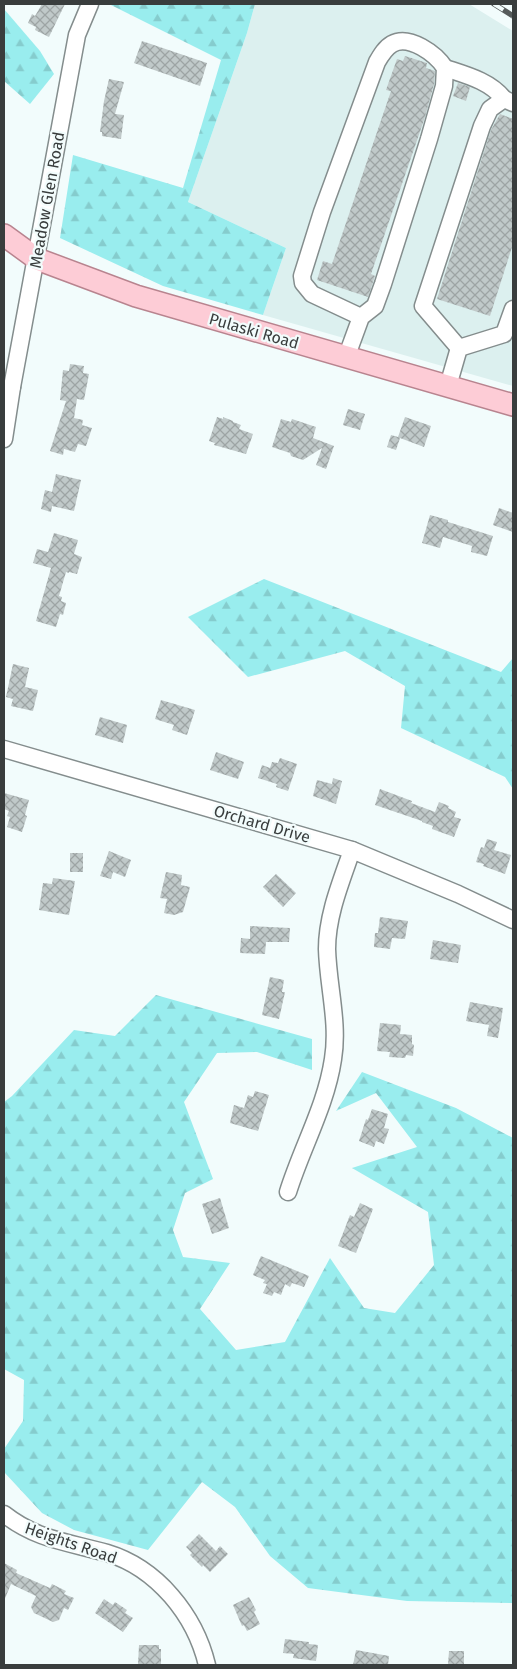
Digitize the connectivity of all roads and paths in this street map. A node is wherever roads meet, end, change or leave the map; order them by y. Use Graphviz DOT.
graph roads {
  1 [pos="90,4"];
  2 [pos="445,68"];
  3 [pos="508,101"];
  4 [pos="4,235"];
  5 [pos="37,258"];
  6 [pos="513,309"];
  7 [pos="361,317"];
  8 [pos="459,348"];
  9 [pos="346,358"];
  10 [pos="448,386"];
  11 [pos="8,390"];
  12 [pos="513,404"];
  13 [pos="4,439"];
  14 [pos="4,749"];
  15 [pos="352,850"];
  16 [pos="513,920"];
  17 [pos="288,1192"];
  18 [pos="4,1514"];
  19 [pos="207,1665"];
  1 -- 5 [label="street, Meadow Glen Road"];
  2 -- 3 [label="street"];
  2 -- 7 [label="street"];
  2 -- 7 [label="street"];
  3 -- 8 [label="street"];
  4 -- 5 [label="main road, Pulaski Road"];
  5 -- 9 [label="main road, Pulaski Road"];
  5 -- 11 [label="street, Meadow Glen Road"];
  6 -- 8 [label="street"];
  7 -- 9 [label="street"];
  8 -- 10 [label="street"];
  9 -- 10 [label="main road, Pulaski Road"];
  10 -- 12 [label="main road, Pulaski Road"];
  11 -- 13 [label="street"];
  14 -- 15 [label="street, Orchard Drive"];
  15 -- 16 [label="street, Orchard Drive"];
  15 -- 17 [label="street"];
  18 -- 19 [label="street, Heights Road"];
}
